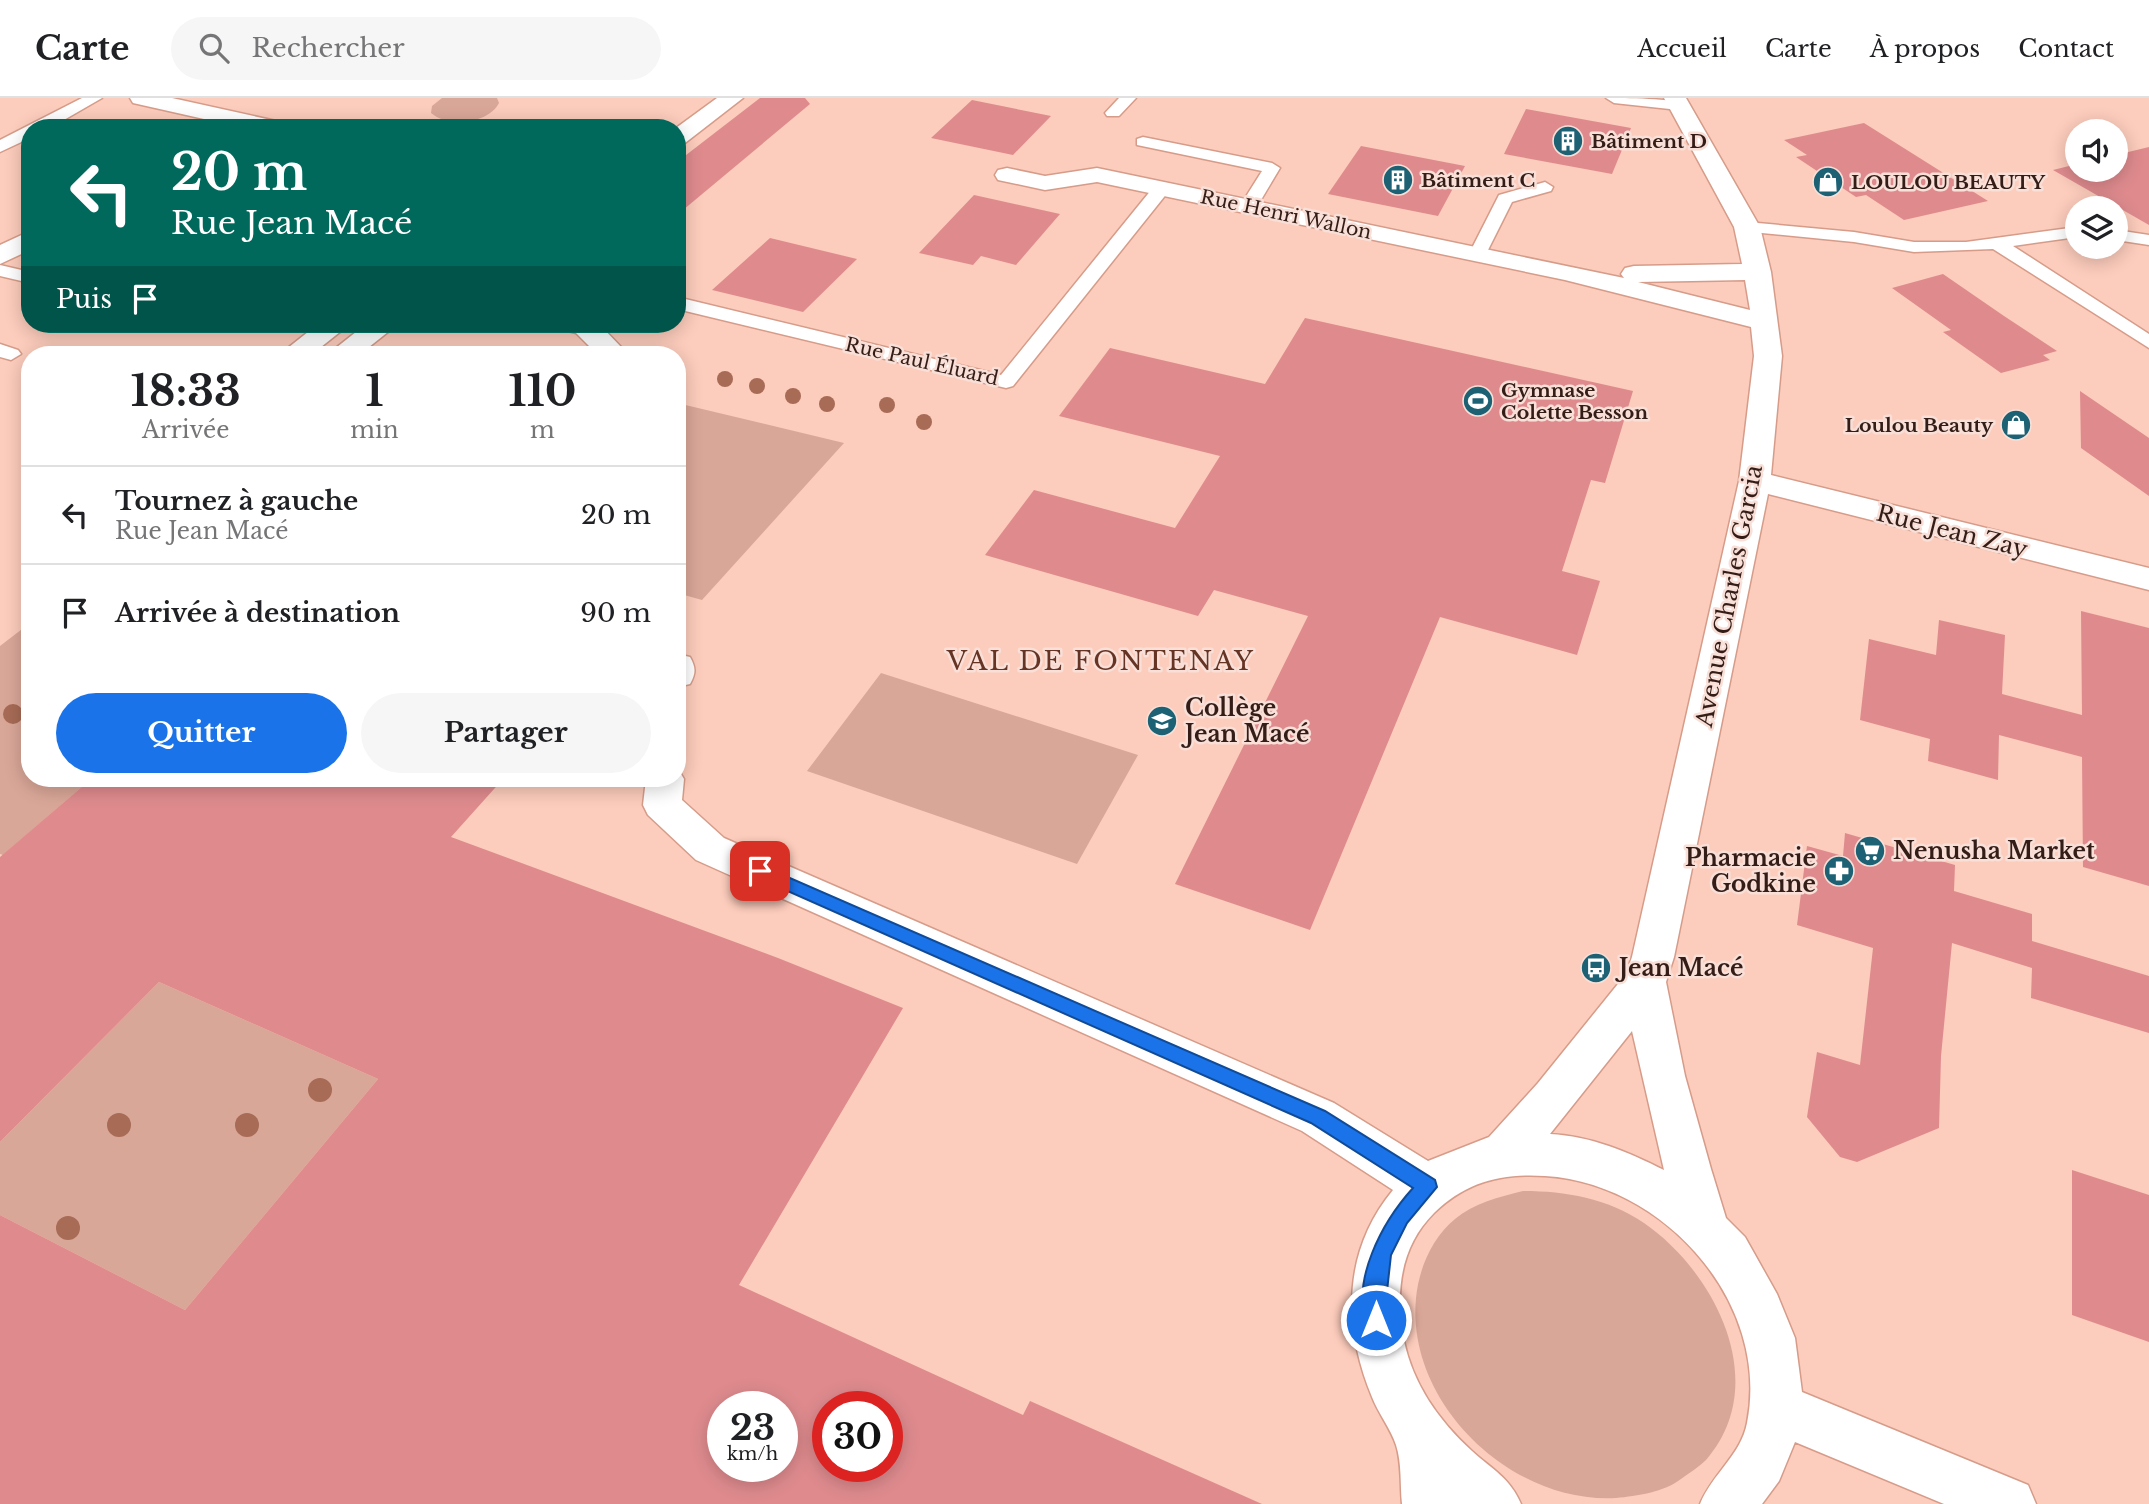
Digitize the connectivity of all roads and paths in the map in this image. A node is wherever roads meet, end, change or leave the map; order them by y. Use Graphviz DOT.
graph roads {
  1 [pos="94,98"];
  2 [pos="141,98"];
  3 [pos="732,98"];
  4 [pos="1128,98"];
  5 [pos="1614,98"];
  6 [pos="1677,101"];
  7 [pos="1113,113"];
  8 [pos="54,119"];
  9 [pos="215,119"];
  10 [pos="686,131"];
  11 [pos="21,136"];
  12 [pos="1143,142"];
  13 [pos="0,147"];
  14 [pos="1006,175"];
  15 [pos="1545,187"];
  16 [pos="1162,188"];
  17 [pos="1249,206"];
  18 [pos="1747,227"];
  19 [pos="2065,234"];
  20 [pos="2128,237"];
  21 [pos="2149,240"];
  22 [pos="1996,243"];
  23 [pos="21,244"];
  24 [pos="1478,254"];
  25 [pos="0,256"];
  26 [pos="0,270"];
  27 [pos="1566,272"];
  28 [pos="1758,272"];
  29 [pos="21,276"];
  30 [pos="686,305"];
  31 [pos="1766,322"];
  32 [pos="323,333"];
  33 [pos="330,333"];
  34 [pos="372,333"];
  35 [pos="592,333"];
  36 [pos="2149,342"];
  37 [pos="305,346"];
  38 [pos="342,346"];
  39 [pos="354,346"];
  40 [pos="606,346"];
  41 [pos="1755,481"];
  42 [pos="2149,579"];
  43 [pos="664,787"];
  44 [pos="1645,982"];
  45 [pos="1503,1154"];
  46 [pos="1428,1187"];
  47 [pos="1706,1230"];
  48 [pos="1777,1408"];
  49 [pos="1422,1439"];
  50 [pos="1429,1504"];
  51 [pos="1494,1504"];
  52 [pos="1727,1504"];
  53 [pos="2008,1504"];
  1 -- 8 [label="lane"];
  2 -- 9 [label="street"];
  3 -- 10 [label="street"];
  4 -- 7 [label="lane"];
  5 -- 6 [label="lane"];
  6 -- 18 [label="street, Avenue Charles Garcia"];
  11 -- 13 [label="lane"];
  12 -- 17 [label="lane"];
  14 -- 16 [label="street, Rue Henri Wallon"];
  15 -- 24 [label="lane"];
  16 -- 17 [label="street, Rue Henri Wallon"];
  16 -- 30 [label="lane, Rue Paul Éluard"];
  17 -- 24 [label="street, Rue Henri Wallon"];
  18 -- 22 [label="lane"];
  18 -- 28 [label="street, Avenue Charles Garcia"];
  19 -- 22 [label="lane"];
  20 -- 21 [label="lane"];
  22 -- 36 [label="lane"];
  23 -- 25 [label="street"];
  24 -- 27 [label="street, Rue Henri Wallon"];
  26 -- 29 [label="lane"];
  27 -- 28 [label="street, Rue Henri Wallon"];
  27 -- 31 [label="street, Rue Henri Wallon"];
  28 -- 31 [label="street, Avenue Charles Garcia"];
  31 -- 41 [label="street, Avenue Charles Garcia"];
  32 -- 37 [label="street"];
  33 -- 38 [label="street"];
  34 -- 39 [label="street"];
  35 -- 40 [label="street"];
  41 -- 42 [label="street, Rue Jean Zay"];
  41 -- 44 [label="street, Avenue Charles Garcia"];
  43 -- 46 [label="street"];
  44 -- 45 [label="street, Avenue Charles Garcia"];
  44 -- 47 [label="street, Avenue Charles Garcia"];
  45 -- 46 [label="street"];
  45 -- 47 [label="street"];
  46 -- 49 [label="street"];
  47 -- 48 [label="street"];
  48 -- 52 [label="street"];
  48 -- 53 [label="street"];
  49 -- 50 [label="street"];
  49 -- 51 [label="street"];
}
